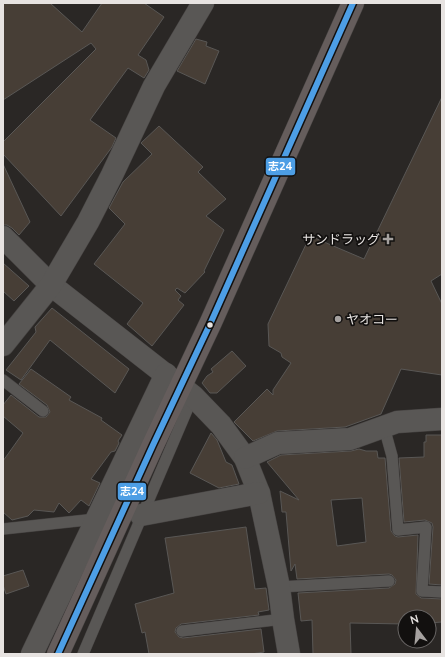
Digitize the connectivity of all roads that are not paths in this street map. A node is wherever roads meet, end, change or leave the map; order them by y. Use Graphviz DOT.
graph roads {
  1 [pos="203,3"];
  2 [pos="353,3"];
  3 [pos="3,237"];
  4 [pos="51,285"];
  5 [pos="3,345"];
  6 [pos="3,380"];
  7 [pos="180,385"];
  8 [pos="42,411"];
  9 [pos="442,419"];
  10 [pos="384,427"];
  11 [pos="245,458"];
  12 [pos="259,493"];
  13 [pos="142,515"];
  14 [pos="96,519"];
  15 [pos="3,530"];
  16 [pos="390,580"];
  17 [pos="279,587"];
  18 [pos="442,592"];
  19 [pos="283,619"];
  20 [pos="182,631"];
  21 [pos="32,654"];
  22 [pos="58,654"];
  23 [pos="83,654"];
  24 [pos="289,654"];
  1 -- 4 [label="street"];
  2 -- 7 [label="main road"];
  3 -- 4 [label="street"];
  4 -- 5 [label="street"];
  4 -- 7 [label="street"];
  6 -- 8 [label="lane"];
  7 -- 11 [label="street"];
  7 -- 13 [label="lane"];
  7 -- 14 [label="street"];
  7 -- 22 [label="main road"];
  9 -- 10 [label="street"];
  10 -- 11 [label="street"];
  10 -- 18 [label="lane"];
  11 -- 12 [label="street"];
  12 -- 13 [label="street"];
  12 -- 17 [label="street"];
  13 -- 23 [label="lane"];
  14 -- 15 [label="lane"];
  14 -- 21 [label="street"];
  16 -- 17 [label="lane"];
  17 -- 19 [label="street"];
  19 -- 20 [label="lane"];
  19 -- 24 [label="street"];
}
